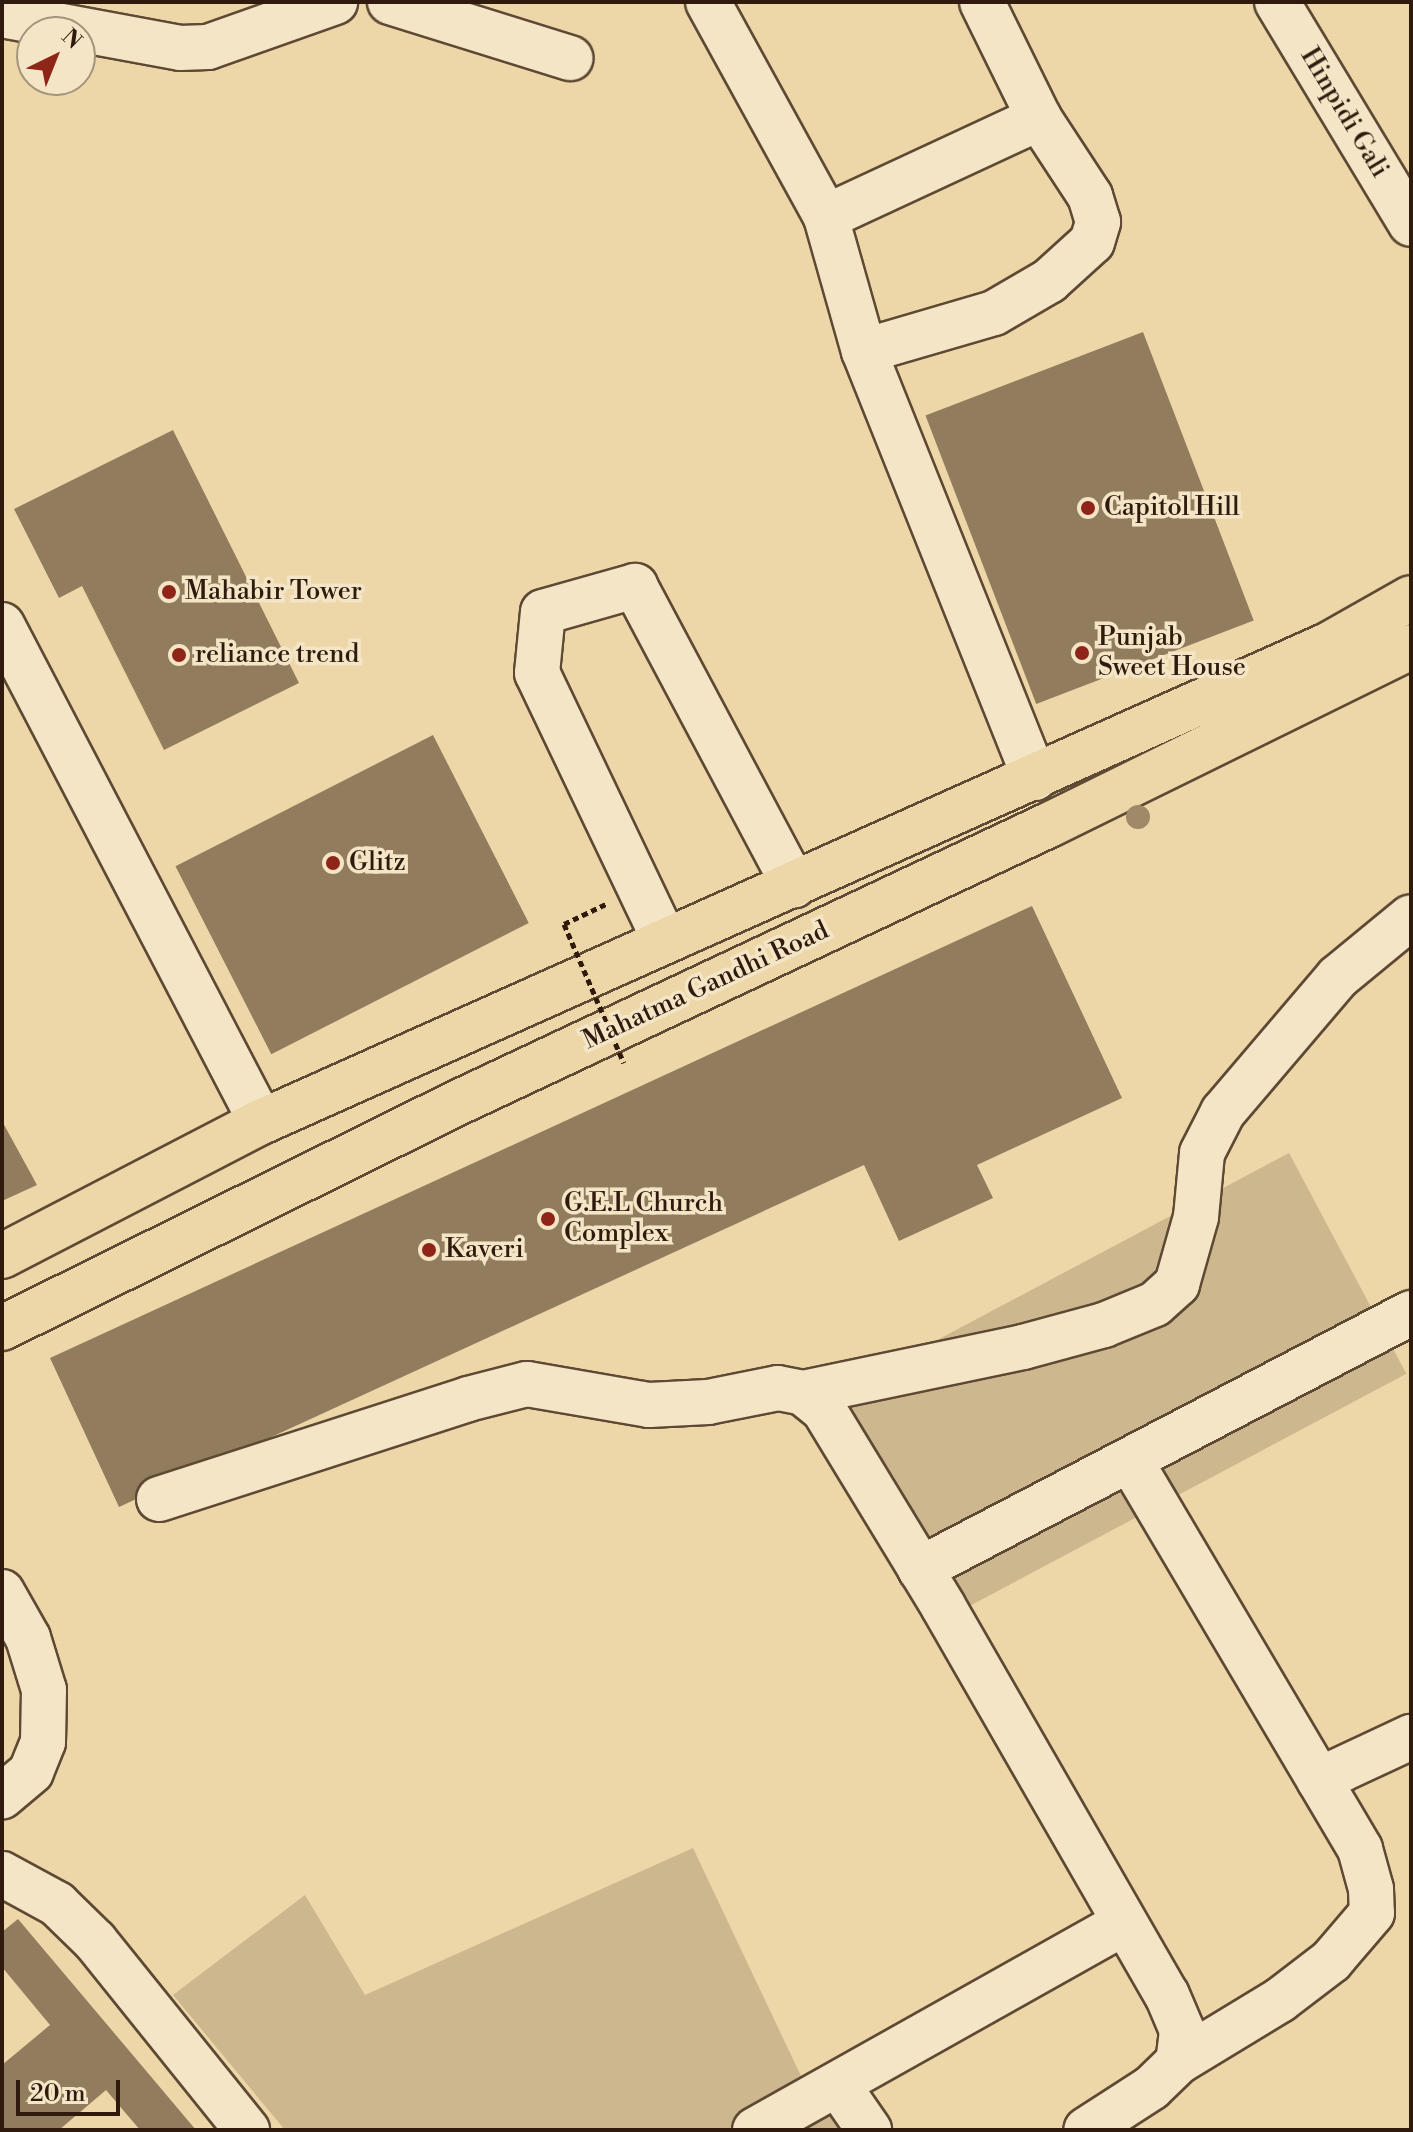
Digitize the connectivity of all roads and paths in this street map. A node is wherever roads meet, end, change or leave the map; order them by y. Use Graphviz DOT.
graph roads {
  1 [pos="390,2"];
  2 [pos="982,2"];
  3 [pos="1277,2"];
  4 [pos="713,4"];
  5 [pos="310,6"];
  6 [pos="2,15"];
  7 [pos="570,58"];
  8 [pos="1039,118"];
  9 [pos="826,217"];
  10 [pos="1411,224"];
  11 [pos="864,351"];
  12 [pos="1411,598"];
  13 [pos="2,625"];
  14 [pos="1411,647"];
  15 [pos="1035,778"];
  16 [pos="794,885"];
  17 [pos="611,901"];
  18 [pos="1411,917"];
  19 [pos="665,941"];
  20 [pos="624,1063"];
  21 [pos="261,1122"];
  22 [pos="2,1256"];
  23 [pos="1410,1315"];
  24 [pos="2,1328"];
  25 [pos="803,1393"];
  26 [pos="1130,1460"];
  27 [pos="159,1499"];
  28 [pos="920,1569"];
  29 [pos="2,1592"];
  30 [pos="1411,1737"];
  31 [pos="1319,1780"];
  32 [pos="2,1796"];
  33 [pos="2,1874"];
  34 [pos="1124,1923"];
  35 [pos="1178,2062"];
  36 [pos="838,2085"];
  37 [pos="247,2130"];
  38 [pos="755,2130"];
  39 [pos="869,2130"];
  40 [pos="1086,2130"];
  1 -- 7 [label="street"];
  2 -- 8 [label="street"];
  3 -- 10 [label="street, Hinpidi Gali"];
  4 -- 9 [label="street"];
  5 -- 6 [label="street"];
  8 -- 9 [label="street"];
  8 -- 11 [label="street"];
  9 -- 11 [label="street"];
  11 -- 15 [label="street"];
  12 -- 15 [label="main road, Mahatma Gandhi Road"];
  13 -- 21 [label="street"];
  14 -- 24 [label="main road, Mahatma Gandhi Road"];
  15 -- 16 [label="main road, Mahatma Gandhi Road"];
  16 -- 19 [label="main road, Mahatma Gandhi Road"];
  16 -- 19 [label="street"];
  17 -- 20 [label="path, bridge"];
  18 -- 25 [label="street"];
  19 -- 21 [label="main road, Mahatma Gandhi Road"];
  21 -- 22 [label="main road, Mahatma Gandhi Road"];
  23 -- 26 [label="street"];
  25 -- 27 [label="street"];
  25 -- 28 [label="street"];
  26 -- 28 [label="street"];
  26 -- 31 [label="street"];
  28 -- 34 [label="street"];
  29 -- 32 [label="street"];
  30 -- 31 [label="street"];
  31 -- 35 [label="street"];
  33 -- 37 [label="street"];
  34 -- 35 [label="street"];
  34 -- 36 [label="street"];
  35 -- 40 [label="street"];
  36 -- 38 [label="street"];
  36 -- 39 [label="street"];
}
